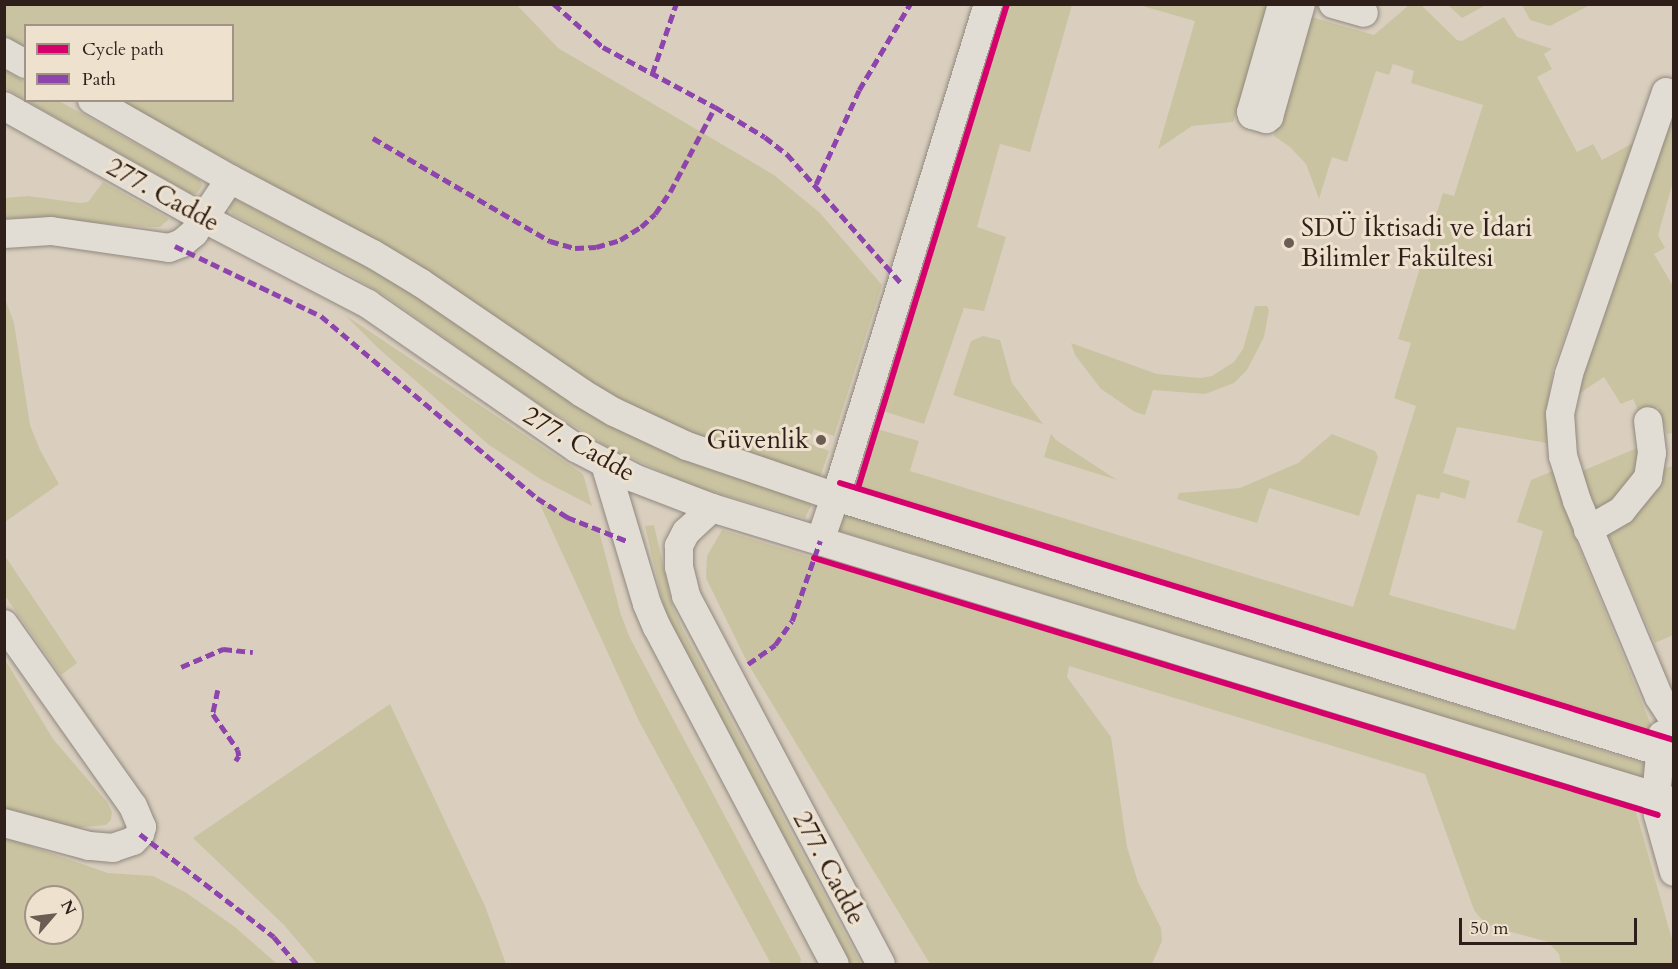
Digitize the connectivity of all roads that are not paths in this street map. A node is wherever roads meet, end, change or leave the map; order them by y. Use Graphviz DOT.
graph roads {
  1 [pos="988,4"];
  2 [pos="1282,4"];
  3 [pos="1301,4"];
  4 [pos="1333,4"];
  5 [pos="1364,13"];
  6 [pos="4,52"];
  7 [pos="24,62"];
  8 [pos="1666,92"];
  9 [pos="95,102"];
  10 [pos="4,106"];
  11 [pos="230,179"];
  12 [pos="205,219"];
  13 [pos="4,234"];
  14 [pos="1648,421"];
  15 [pos="605,465"];
  16 [pos="836,496"];
  17 [pos="712,508"];
  18 [pos="1588,530"];
  19 [pos="820,541"];
  20 [pos="4,624"];
  21 [pos="1666,708"];
  22 [pos="1667,754"];
  23 [pos="1665,799"];
  24 [pos="4,823"];
  25 [pos="1674,872"];
  26 [pos="835,964"];
  27 [pos="881,964"];
  1 -- 16 [label="street"];
  2 -- 3 [label="street"];
  4 -- 5 [label="street"];
  6 -- 7 [label="street"];
  8 -- 18 [label="street"];
  9 -- 11 [label="street, 277. Cadde"];
  10 -- 12 [label="street, 277. Cadde"];
  11 -- 12 [label="street"];
  11 -- 16 [label="street, 277. Cadde"];
  12 -- 13 [label="street"];
  12 -- 15 [label="street, 277. Cadde"];
  14 -- 18 [label="street"];
  15 -- 17 [label="street, 277. Cadde"];
  15 -- 26 [label="street"];
  16 -- 19 [label="street"];
  16 -- 22 [label="street, 277. Cadde"];
  17 -- 19 [label="street"];
  17 -- 27 [label="street, 277. Cadde"];
  18 -- 21 [label="street"];
  19 -- 23 [label="street"];
  20 -- 24 [label="street"];
  21 -- 22 [label="street"];
  22 -- 23 [label="street"];
  23 -- 25 [label="street"];
}
